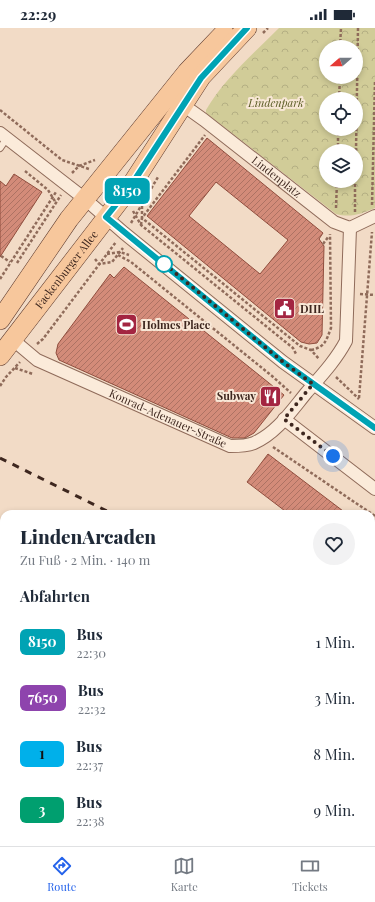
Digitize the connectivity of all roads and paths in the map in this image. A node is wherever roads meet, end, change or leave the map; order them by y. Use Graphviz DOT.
graph roads {
  1 [pos="247,28"];
  2 [pos="341,28"];
  3 [pos="358,28"];
  4 [pos="227,30"];
  5 [pos="340,40"];
  6 [pos="375,81"];
  7 [pos="182,105"];
  8 [pos="0,110"];
  9 [pos="202,139"];
  10 [pos="2,140"];
  11 [pos="356,144"];
  12 [pos="79,166"];
  13 [pos="88,168"];
  14 [pos="24,170"];
  15 [pos="110,170"];
  16 [pos="64,182"];
  17 [pos="130,187"];
  18 [pos="337,188"];
  19 [pos="355,188"];
  20 [pos="52,198"];
  21 [pos="85,199"];
  22 [pos="336,212"];
  23 [pos="373,213"];
  24 [pos="354,216"];
  25 [pos="106,217"];
  26 [pos="136,217"];
  27 [pos="142,218"];
  28 [pos="350,228"];
  29 [pos="332,230"];
  30 [pos="372,230"];
  31 [pos="329,236"];
  32 [pos="323,244"];
  33 [pos="106,254"];
  34 [pos="118,255"];
  35 [pos="1,256"];
  36 [pos="11,263"];
  37 [pos="16,264"];
  38 [pos="0,279"];
  39 [pos="0,320"];
  40 [pos="12,339"];
  41 [pos="43,339"];
  42 [pos="0,356"];
  43 [pos="300,360"];
  44 [pos="15,368"];
  45 [pos="313,384"];
  46 [pos="0,386"];
  47 [pos="292,393"];
  48 [pos="359,399"];
  49 [pos="284,419"];
  50 [pos="375,428"];
  51 [pos="272,446"];
  52 [pos="375,489"];
  53 [pos="366,510"];
  1 -- 7 [label="main road, Fackenburger Allee"];
  2 -- 5 [label="path"];
  3 -- 11 [label="path"];
  4 -- 15 [label="main road, Fackenburger Allee"];
  6 -- 23 [label="path"];
  7 -- 17 [label="main road, Fackenburger Allee"];
  7 -- 28 [label="street, Lindenplatz"];
  8 -- 12 [label="path"];
  9 -- 27 [label="path"];
  10 -- 16 [label="street"];
  12 -- 13 [label="path"];
  12 -- 15 [label="path"];
  12 -- 16 [label="path"];
  14 -- 20 [label="path"];
  15 -- 21 [label="main road, Fackenburger Allee"];
  16 -- 20 [label="path"];
  16 -- 21 [label="street"];
  17 -- 25 [label="main road, Fackenburger Allee"];
  17 -- 27 [label="path"];
  18 -- 22 [label="path"];
  19 -- 24 [label="path"];
  20 -- 36 [label="path"];
  20 -- 37 [label="path"];
  21 -- 25 [label="street"];
  21 -- 39 [label="main road, Fackenburger Allee"];
  23 -- 28 [label="street"];
  25 -- 40 [label="main road, Fackenburger Allee"];
  25 -- 45 [label="street"];
  26 -- 43 [label="path"];
  27 -- 31 [label="path"];
  28 -- 45 [label="street, Konrad-Adenauer-Straße"];
  29 -- 31 [label="path"];
  30 -- 48 [label="path"];
  31 -- 32 [label="path"];
  33 -- 41 [label="path"];
  34 -- 47 [label="path"];
  35 -- 36 [label="path"];
  36 -- 38 [label="path"];
  40 -- 42 [label="main road, Fackenburger Allee"];
  40 -- 49 [label="street, Konrad-Adenauer-Straße"];
  44 -- 46 [label="path"];
  45 -- 49 [label="street, Konrad-Adenauer-Straße"];
  45 -- 50 [label="street"];
  49 -- 52 [label="street"];
  51 -- 53 [label="path"];
}
